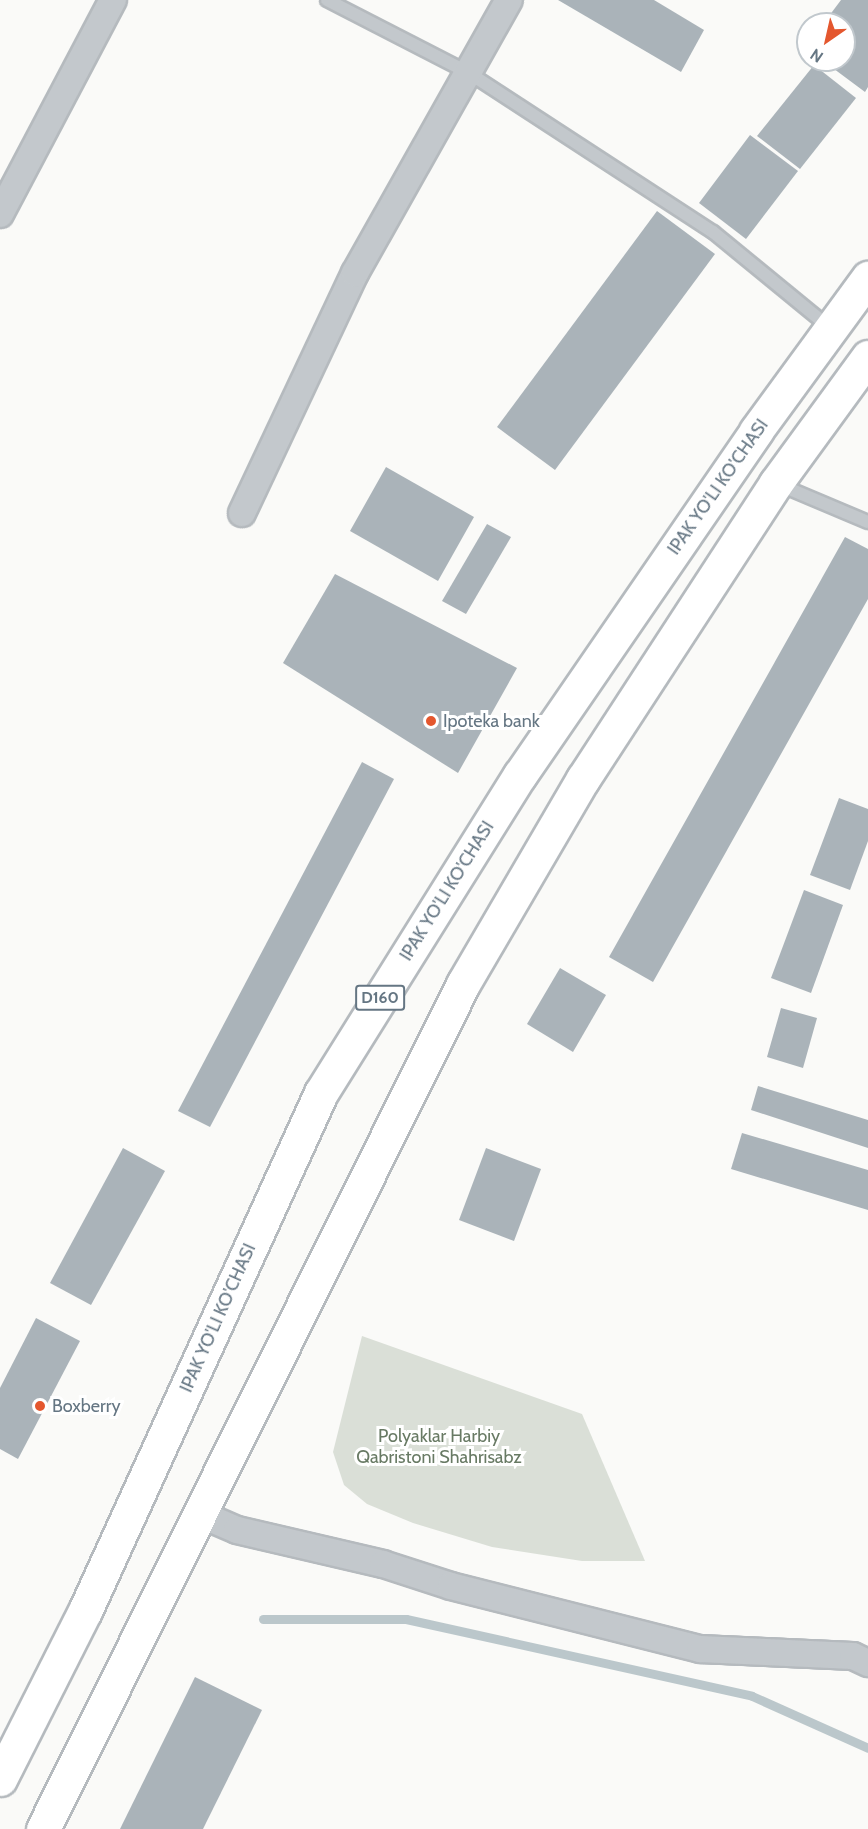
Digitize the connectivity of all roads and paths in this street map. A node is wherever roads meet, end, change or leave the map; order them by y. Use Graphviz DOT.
graph roads {
  1 [pos="114,0"];
  2 [pos="327,0"];
  3 [pos="509,0"];
  4 [pos="469,74"];
  5 [pos="0,214"];
  6 [pos="868,278"];
  7 [pos="830,328"];
  8 [pos="868,357"];
  9 [pos="777,483"];
  10 [pos="242,513"];
  11 [pos="868,522"];
  12 [pos="200,1514"];
  13 [pos="868,1663"];
  14 [pos="0,1779"];
  15 [pos="43,1829"];
  1 -- 5 [label="street"];
  2 -- 4 [label="lane"];
  3 -- 4 [label="street"];
  4 -- 7 [label="lane"];
  4 -- 10 [label="street"];
  6 -- 7 [label="main road, IPAK YO'LI KO'CHASI / D160"];
  7 -- 14 [label="main road, IPAK YO'LI KO'CHASI / D160"];
  8 -- 9 [label="main road"];
  9 -- 11 [label="lane"];
  9 -- 12 [label="main road"];
  12 -- 13 [label="street"];
  12 -- 15 [label="main road"];
}
